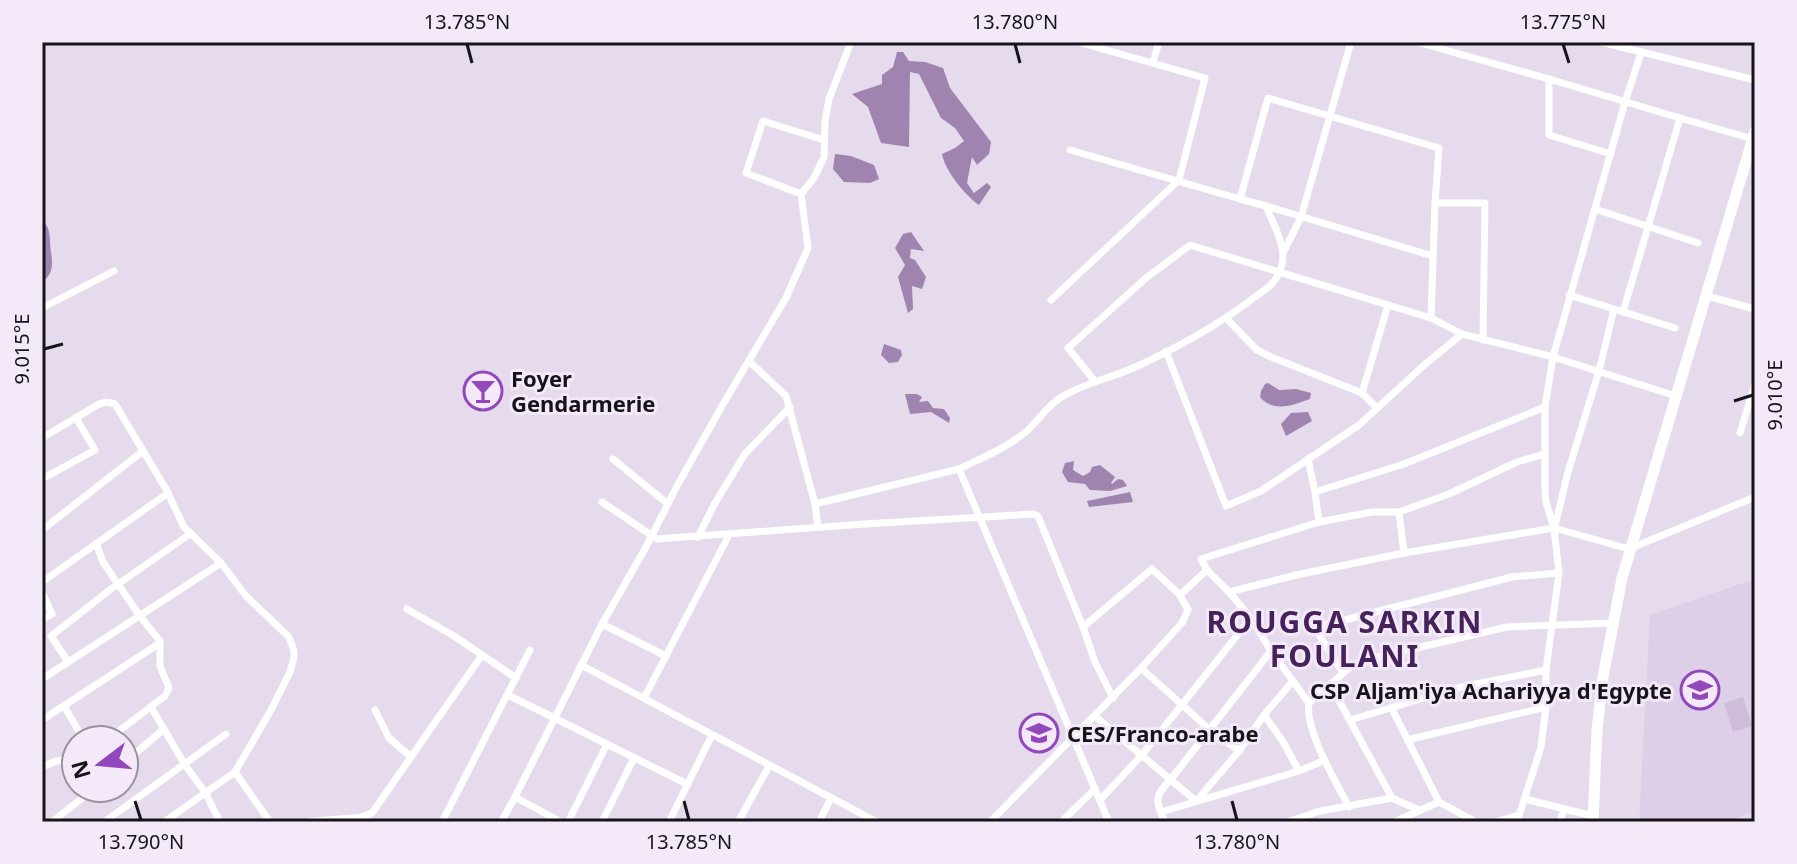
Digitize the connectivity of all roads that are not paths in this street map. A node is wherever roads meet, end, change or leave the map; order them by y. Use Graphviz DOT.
graph roads {
  1 [pos="851,42"];
  2 [pos="1078,42"];
  3 [pos="1159,42"];
  4 [pos="1351,42"];
  5 [pos="1417,42"];
  6 [pos="1601,42"];
  7 [pos="1641,53"];
  8 [pos="1153,62"];
  9 [pos="1549,79"];
  10 [pos="1755,80"];
  11 [pos="1625,102"];
  12 [pos="1330,117"];
  13 [pos="1680,118"];
  14 [pos="1754,135"];
  15 [pos="824,140"];
  16 [pos="1070,150"];
  17 [pos="1611,154"];
  18 [pos="1179,180"];
  19 [pos="801,194"];
  20 [pos="1240,199"];
  21 [pos="1435,203"];
  22 [pos="1266,206"];
  23 [pos="1595,209"];
  24 [pos="1301,217"];
  25 [pos="1647,227"];
  26 [pos="1698,243"];
  27 [pos="1284,251"];
  28 [pos="1433,256"];
  29 [pos="114,271"];
  30 [pos="1279,272"];
  31 [pos="1569,295"];
  32 [pos="1707,296"];
  33 [pos="1051,300"];
  34 [pos="1388,305"];
  35 [pos="42,308"];
  36 [pos="1614,309"];
  37 [pos="1755,309"];
  38 [pos="1623,312"];
  39 [pos="1226,318"];
  40 [pos="1431,318"];
  41 [pos="1675,328"];
  42 [pos="1462,334"];
  43 [pos="1483,340"];
  44 [pos="1166,351"];
  45 [pos="1553,357"];
  46 [pos="749,361"];
  47 [pos="1599,371"];
  48 [pos="1094,380"];
  49 [pos="1755,384"];
  50 [pos="1362,393"];
  51 [pos="1676,396"];
  52 [pos="790,407"];
  53 [pos="1545,407"];
  54 [pos="1377,408"];
  55 [pos="76,418"];
  56 [pos="1740,433"];
  57 [pos="42,438"];
  58 [pos="143,451"];
  59 [pos="1545,454"];
  60 [pos="613,459"];
  61 [pos="1308,459"];
  62 [pos="959,469"];
  63 [pos="42,479"];
  64 [pos="1315,492"];
  65 [pos="168,493"];
  66 [pos="1755,497"];
  67 [pos="602,502"];
  68 [pos="668,504"];
  69 [pos="815,504"];
  70 [pos="1399,512"];
  71 [pos="980,518"];
  72 [pos="1319,522"];
  73 [pos="818,527"];
  74 [pos="1554,528"];
  75 [pos="42,530"];
  76 [pos="190,534"];
  77 [pos="729,535"];
  78 [pos="652,536"];
  79 [pos="698,537"];
  80 [pos="96,543"];
  81 [pos="1629,549"];
  82 [pos="1404,553"];
  83 [pos="221,563"];
  84 [pos="1207,570"];
  85 [pos="1559,573"];
  86 [pos="42,582"];
  87 [pos="118,585"];
  88 [pos="42,592"];
  89 [pos="1229,592"];
  90 [pos="1180,595"];
  91 [pos="407,609"];
  92 [pos="139,615"];
  93 [pos="1251,618"];
  94 [pos="42,619"];
  95 [pos="1613,623"];
  96 [pos="602,624"];
  97 [pos="1083,627"];
  98 [pos="1551,627"];
  99 [pos="160,643"];
  100 [pos="530,650"];
  101 [pos="1271,651"];
  102 [pos="482,655"];
  103 [pos="666,656"];
  104 [pos="68,662"];
  105 [pos="581,665"];
  106 [pos="1141,668"];
  107 [pos="1546,670"];
  108 [pos="1343,673"];
  109 [pos="516,678"];
  110 [pos="42,679"];
  111 [pos="1293,681"];
  112 [pos="1330,684"];
  113 [pos="508,695"];
  114 [pos="644,698"];
  115 [pos="1113,698"];
  116 [pos="1309,703"];
  117 [pos="1182,705"];
  118 [pos="64,706"];
  119 [pos="151,707"];
  120 [pos="1391,707"];
  121 [pos="1546,707"];
  122 [pos="375,710"];
  123 [pos="1264,715"];
  124 [pos="1096,717"];
  125 [pos="42,720"];
  126 [pos="555,720"];
  127 [pos="1350,720"];
  128 [pos="75,724"];
  129 [pos="128,724"];
  130 [pos="164,729"];
  131 [pos="1210,730"];
  132 [pos="226,734"];
  133 [pos="712,735"];
  134 [pos="1073,738"];
  135 [pos="1407,740"];
  136 [pos="607,744"];
  137 [pos="140,749"];
  138 [pos="1239,751"];
  139 [pos="1141,756"];
  140 [pos="411,757"];
  141 [pos="634,758"];
  142 [pos="1325,760"];
  143 [pos="185,765"];
  144 [pos="769,766"];
  145 [pos="1299,771"];
  146 [pos="235,772"];
  147 [pos="1171,779"];
  148 [pos="687,784"];
  149 [pos="1095,789"];
  150 [pos="205,792"];
  151 [pos="515,797"];
  152 [pos="831,798"];
  153 [pos="1392,798"];
  154 [pos="1525,799"];
  155 [pos="1100,800"];
  156 [pos="1196,801"];
  157 [pos="1439,802"];
  158 [pos="78,804"];
  159 [pos="1349,807"];
  160 [pos="1564,809"];
  161 [pos="1419,810"];
  162 [pos="1320,811"];
  163 [pos="1161,812"];
  164 [pos="359,818"];
  165 [pos="1518,818"];
  166 [pos="63,819"];
  167 [pos="1593,819"];
  168 [pos="52,822"];
  169 [pos="104,822"];
  170 [pos="164,822"];
  171 [pos="220,822"];
  172 [pos="270,822"];
  173 [pos="309,822"];
  174 [pos="369,822"];
  175 [pos="442,822"];
  176 [pos="501,822"];
  177 [pos="561,822"];
  178 [pos="568,822"];
  179 [pos="602,822"];
  180 [pos="669,822"];
  181 [pos="738,822"];
  182 [pos="819,822"];
  183 [pos="877,822"];
  184 [pos="990,822"];
  185 [pos="1061,822"];
  186 [pos="1109,822"];
  187 [pos="1165,822"];
  188 [pos="1287,822"];
  189 [pos="1325,822"];
  190 [pos="1394,822"];
  191 [pos="1476,822"];
  192 [pos="1495,822"];
  193 [pos="1560,822"];
  1 -- 15 [label="street"];
  2 -- 8 [label="street"];
  3 -- 8 [label="street"];
  4 -- 12 [label="street"];
  5 -- 9 [label="street"];
  6 -- 7 [label="street"];
  7 -- 10 [label="street"];
  7 -- 11 [label="street"];
  8 -- 18 [label="street"];
  9 -- 11 [label="street"];
  9 -- 17 [label="street"];
  11 -- 13 [label="street"];
  11 -- 17 [label="street"];
  12 -- 20 [label="street"];
  12 -- 21 [label="street"];
  12 -- 24 [label="street"];
  13 -- 14 [label="street"];
  13 -- 25 [label="street"];
  14 -- 32 [label="highway"];
  15 -- 19 [label="street"];
  15 -- 19 [label="street"];
  16 -- 18 [label="street"];
  17 -- 23 [label="street"];
  18 -- 20 [label="street"];
  18 -- 33 [label="street"];
  19 -- 46 [label="street"];
  20 -- 22 [label="street"];
  21 -- 28 [label="street"];
  21 -- 43 [label="street"];
  22 -- 24 [label="street"];
  22 -- 27 [label="street"];
  23 -- 25 [label="street"];
  23 -- 31 [label="street"];
  24 -- 27 [label="street"];
  24 -- 28 [label="street"];
  25 -- 26 [label="street"];
  25 -- 38 [label="street"];
  27 -- 30 [label="street"];
  28 -- 40 [label="street"];
  29 -- 35 [label="street"];
  30 -- 34 [label="street"];
  30 -- 39 [label="street"];
  30 -- 48 [label="street"];
  31 -- 36 [label="street"];
  31 -- 45 [label="street"];
  32 -- 37 [label="street"];
  32 -- 51 [label="highway"];
  34 -- 40 [label="street"];
  34 -- 50 [label="street"];
  36 -- 38 [label="street"];
  36 -- 47 [label="street"];
  38 -- 41 [label="street"];
  39 -- 44 [label="street"];
  39 -- 50 [label="street"];
  40 -- 42 [label="street"];
  42 -- 43 [label="street"];
  42 -- 54 [label="street"];
  43 -- 45 [label="street"];
  44 -- 48 [label="street"];
  44 -- 61 [label="street"];
  45 -- 47 [label="street"];
  45 -- 53 [label="street"];
  46 -- 52 [label="street"];
  46 -- 68 [label="street"];
  47 -- 51 [label="street"];
  47 -- 74 [label="street"];
  48 -- 62 [label="street"];
  49 -- 56 [label="street"];
  50 -- 54 [label="street"];
  51 -- 81 [label="highway"];
  52 -- 69 [label="street"];
  52 -- 79 [label="street"];
  53 -- 59 [label="street"];
  53 -- 64 [label="street"];
  54 -- 61 [label="street"];
  55 -- 57 [label="street"];
  55 -- 58 [label="street"];
  55 -- 63 [label="street"];
  58 -- 65 [label="street"];
  58 -- 75 [label="street"];
  59 -- 70 [label="street"];
  59 -- 74 [label="street"];
  60 -- 68 [label="street"];
  61 -- 64 [label="street"];
  62 -- 69 [label="street"];
  62 -- 71 [label="street"];
  64 -- 72 [label="street"];
  65 -- 76 [label="street"];
  65 -- 80 [label="street"];
  66 -- 81 [label="street"];
  67 -- 78 [label="street"];
  68 -- 78 [label="street"];
  69 -- 73 [label="street"];
  70 -- 72 [label="street"];
  70 -- 82 [label="street"];
  71 -- 73 [label="street"];
  71 -- 97 [label="street"];
  71 -- 134 [label="street"];
  72 -- 84 [label="street"];
  73 -- 77 [label="street"];
  74 -- 81 [label="street"];
  74 -- 82 [label="street"];
  74 -- 85 [label="street"];
  76 -- 83 [label="street"];
  76 -- 87 [label="street"];
  77 -- 79 [label="street"];
  77 -- 103 [label="street"];
  78 -- 79 [label="street"];
  78 -- 96 [label="street"];
  80 -- 86 [label="street"];
  80 -- 87 [label="street"];
  81 -- 95 [label="highway"];
  82 -- 89 [label="street"];
  83 -- 92 [label="street"];
  83 -- 146 [label="street"];
  84 -- 89 [label="street"];
  84 -- 90 [label="street"];
  85 -- 98 [label="street"];
  85 -- 108 [label="street"];
  87 -- 92 [label="street"];
  87 -- 104 [label="street"];
  88 -- 94 [label="street"];
  89 -- 93 [label="street"];
  90 -- 97 [label="street"];
  90 -- 106 [label="street"];
  91 -- 102 [label="street"];
  92 -- 99 [label="street"];
  92 -- 104 [label="street"];
  93 -- 101 [label="street"];
  93 -- 117 [label="street"];
  95 -- 98 [label="street"];
  95 -- 167 [label="highway"];
  96 -- 103 [label="street"];
  96 -- 105 [label="street"];
  97 -- 115 [label="street"];
  98 -- 107 [label="street"];
  98 -- 108 [label="street"];
  99 -- 118 [label="street"];
  99 -- 119 [label="street"];
  100 -- 109 [label="street"];
  101 -- 111 [label="street"];
  101 -- 131 [label="street"];
  102 -- 109 [label="street"];
  102 -- 140 [label="street"];
  103 -- 114 [label="street"];
  104 -- 110 [label="street"];
  105 -- 114 [label="street"];
  105 -- 126 [label="street"];
  106 -- 115 [label="street"];
  106 -- 117 [label="street"];
  107 -- 120 [label="street"];
  107 -- 121 [label="street"];
  108 -- 112 [label="street"];
  109 -- 113 [label="street"];
  111 -- 116 [label="street"];
  111 -- 123 [label="street"];
  112 -- 116 [label="street"];
  112 -- 127 [label="street"];
  113 -- 126 [label="street"];
  113 -- 175 [label="street"];
  114 -- 133 [label="street"];
  115 -- 124 [label="street"];
  116 -- 142 [label="street"];
  117 -- 131 [label="street"];
  117 -- 139 [label="street"];
  118 -- 125 [label="street"];
  118 -- 128 [label="street"];
  119 -- 129 [label="street"];
  119 -- 130 [label="street"];
  120 -- 127 [label="street"];
  120 -- 135 [label="street"];
  121 -- 135 [label="street"];
  121 -- 154 [label="street"];
  122 -- 140 [label="street"];
  123 -- 138 [label="street"];
  123 -- 145 [label="street"];
  124 -- 134 [label="street"];
  124 -- 139 [label="street"];
  126 -- 136 [label="street"];
  126 -- 151 [label="street"];
  127 -- 153 [label="street"];
  130 -- 137 [label="street"];
  130 -- 143 [label="street"];
  131 -- 138 [label="street"];
  131 -- 147 [label="street"];
  132 -- 143 [label="street"];
  133 -- 144 [label="street"];
  133 -- 148 [label="street"];
  134 -- 149 [label="street"];
  134 -- 184 [label="street"];
  135 -- 157 [label="street"];
  136 -- 141 [label="street"];
  136 -- 178 [label="street"];
  138 -- 156 [label="street"];
  139 -- 147 [label="street"];
  139 -- 155 [label="street"];
  140 -- 164 [label="street"];
  141 -- 148 [label="street"];
  141 -- 179 [label="street"];
  142 -- 145 [label="street"];
  142 -- 159 [label="street"];
  143 -- 150 [label="street"];
  143 -- 169 [label="street"];
  144 -- 152 [label="street"];
  144 -- 181 [label="street"];
  145 -- 156 [label="street"];
  146 -- 150 [label="street"];
  146 -- 172 [label="street"];
  147 -- 156 [label="street"];
  147 -- 163 [label="street"];
  148 -- 180 [label="street"];
  149 -- 155 [label="street"];
  149 -- 185 [label="street"];
  150 -- 170 [label="street"];
  150 -- 171 [label="street"];
  151 -- 176 [label="street"];
  151 -- 177 [label="street"];
  152 -- 182 [label="street"];
  152 -- 183 [label="street"];
  153 -- 159 [label="street"];
  153 -- 161 [label="street"];
  154 -- 160 [label="street"];
  154 -- 165 [label="street"];
  155 -- 186 [label="street"];
  156 -- 163 [label="street"];
  157 -- 161 [label="street"];
  157 -- 191 [label="street"];
  158 -- 166 [label="street"];
  159 -- 162 [label="street"];
  160 -- 167 [label="street"];
  160 -- 193 [label="street"];
  161 -- 190 [label="street"];
  162 -- 188 [label="street"];
  162 -- 189 [label="street"];
  163 -- 187 [label="street"];
  164 -- 173 [label="street"];
  164 -- 174 [label="street"];
  165 -- 192 [label="street"];
  166 -- 168 [label="street"];
}
